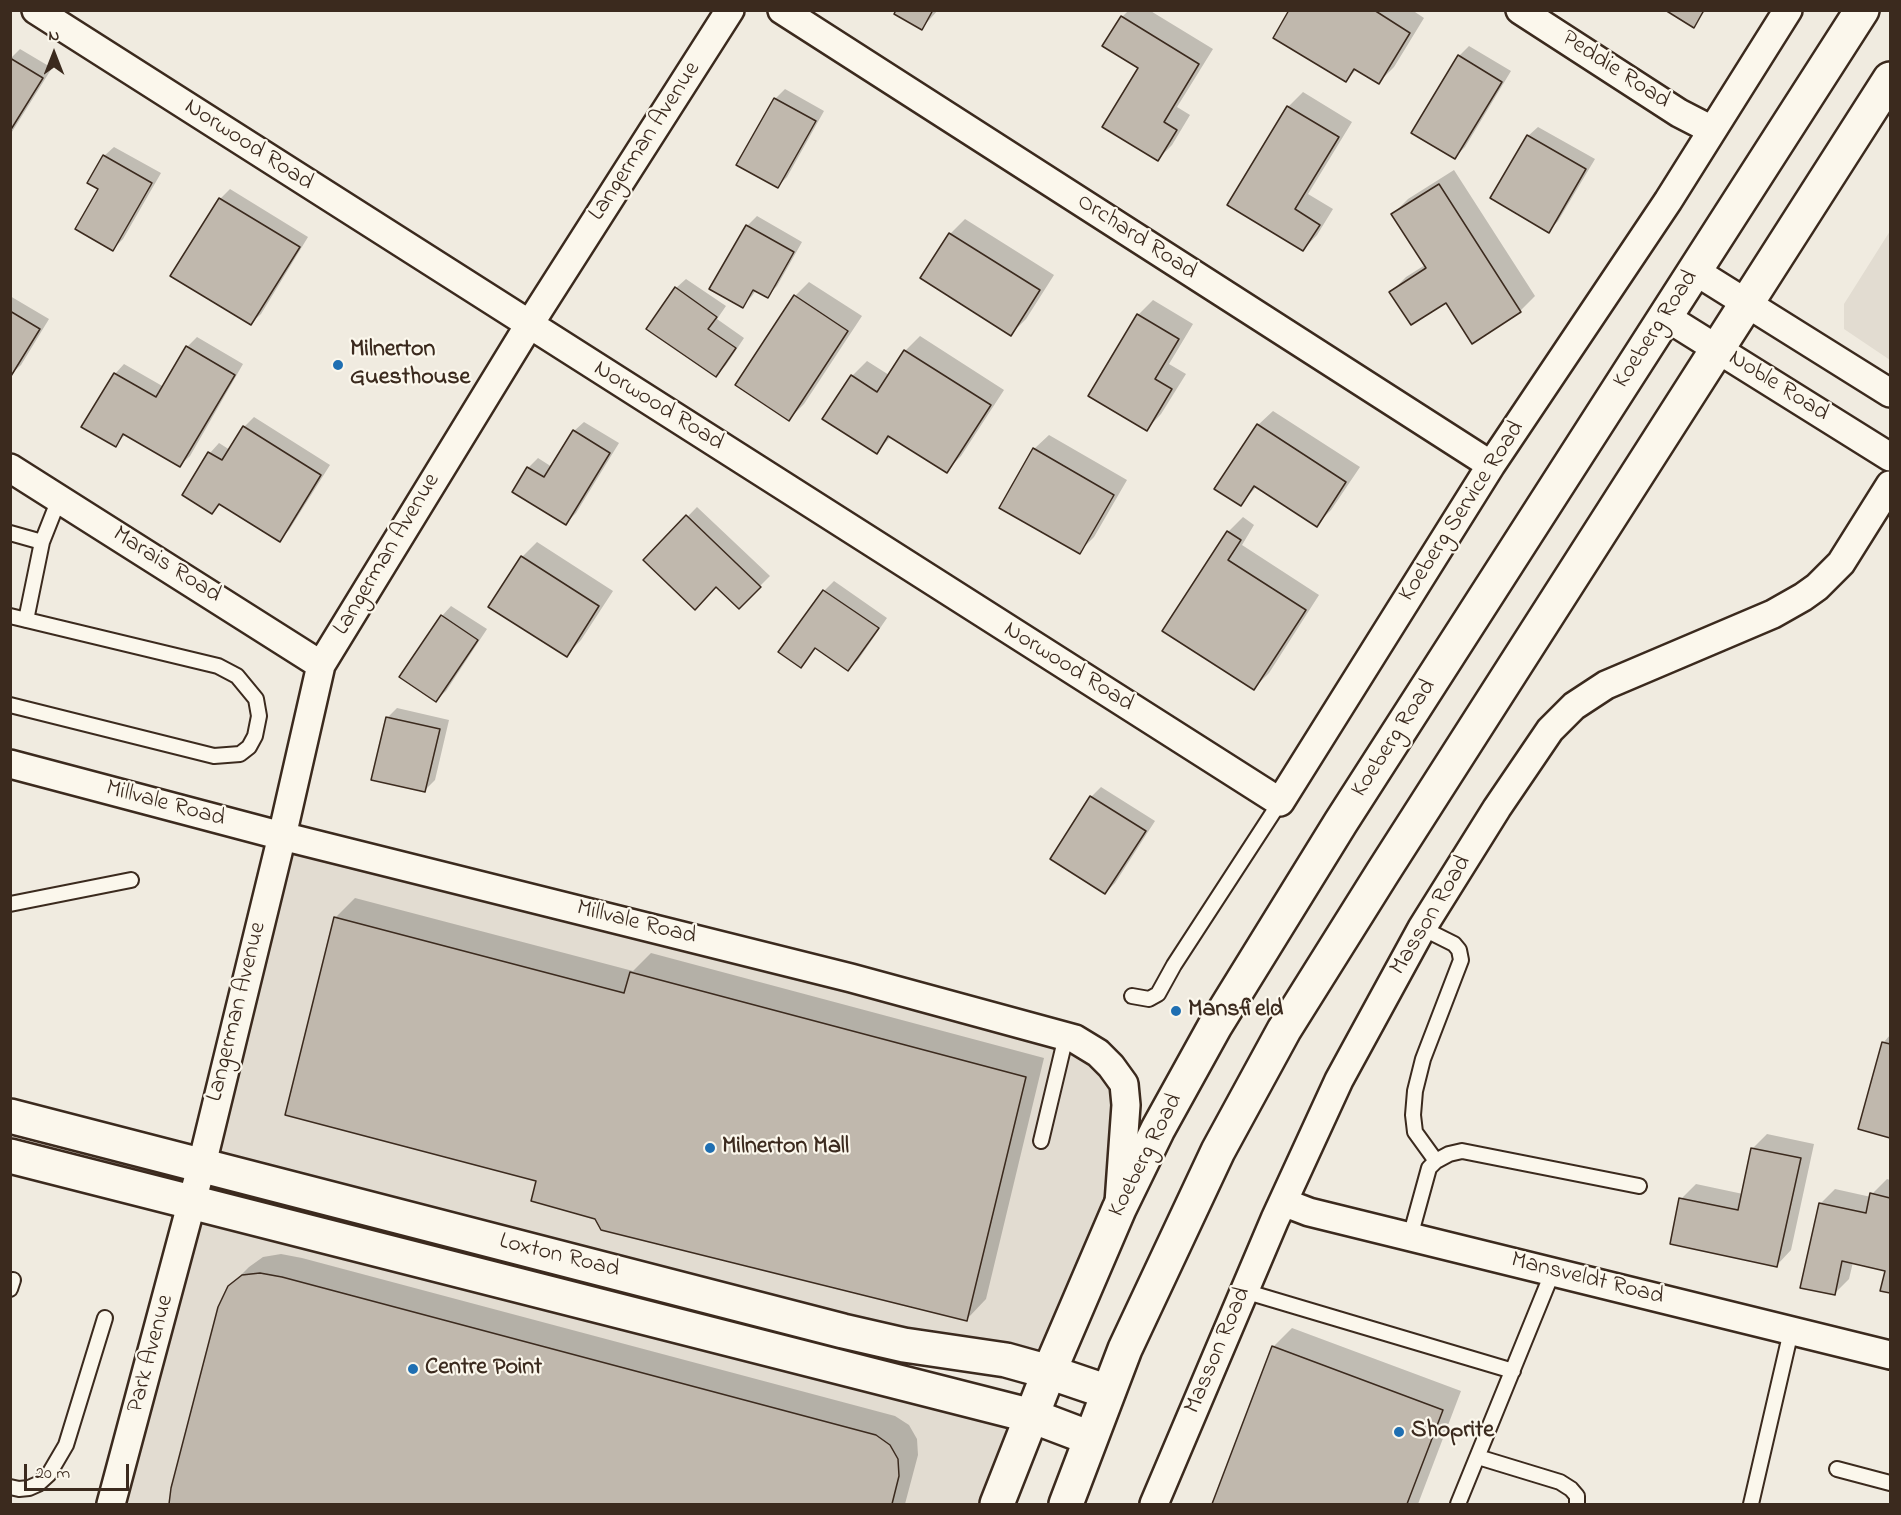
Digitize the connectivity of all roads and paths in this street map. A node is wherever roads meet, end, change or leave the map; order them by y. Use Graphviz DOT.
graph roads {
  1 [pos="36,10"];
  2 [pos="730,10"];
  3 [pos="782,10"];
  4 [pos="1520,10"];
  5 [pos="1788,10"];
  6 [pos="1862,10"];
  7 [pos="1890,79"];
  8 [pos="1712,130"];
  9 [pos="1695,271"];
  10 [pos="1746,303"];
  11 [pos="1666,316"];
  12 [pos="529,325"];
  13 [pos="1718,349"];
  14 [pos="1890,393"];
  15 [pos="1890,457"];
  16 [pos="1491,465"];
  17 [pos="10,468"];
  18 [pos="1890,484"];
  19 [pos="59,499"];
  20 [pos="10,533"];
  21 [pos="42,542"];
  22 [pos="10,616"];
  23 [pos="26,620"];
  24 [pos="321,665"];
  25 [pos="10,705"];
  26 [pos="10,764"];
  27 [pos="1280,802"];
  28 [pos="282,836"];
  29 [pos="131,880"];
  30 [pos="10,904"];
  31 [pos="1422,928"];
  32 [pos="1132,996"];
  33 [pos="1070,1038"];
  34 [pos="10,1116"];
  35 [pos="1041,1141"];
  36 [pos="10,1156"];
  37 [pos="1436,1161"];
  38 [pos="202,1164"];
  39 [pos="1639,1186"];
  40 [pos="1283,1202"];
  41 [pos="192,1203"];
  42 [pos="1119,1209"];
  43 [pos="1410,1237"];
  44 [pos="1553,1271"];
  45 [pos="1244,1291"];
  46 [pos="105,1318"];
  47 [pos="1791,1330"];
  48 [pos="1890,1355"];
  49 [pos="1513,1371"];
  50 [pos="1049,1372"];
  51 [pos="1108,1392"];
  52 [pos="1032,1416"];
  53 [pos="1090,1438"];
  54 [pos="1478,1456"];
  55 [pos="1837,1469"];
  56 [pos="1890,1483"];
  57 [pos="10,1487"];
  58 [pos="111,1504"];
  59 [pos="997,1504"];
  60 [pos="1066,1504"];
  61 [pos="1154,1504"];
  62 [pos="1458,1504"];
  63 [pos="1577,1504"];
  64 [pos="1751,1504"];
  1 -- 12 [label="street, Norwood Road"];
  2 -- 12 [label="street, Langerman Avenue"];
  3 -- 16 [label="street, Orchard Road"];
  4 -- 8 [label="street, Peddie Road"];
  5 -- 8 [label="street, Koeberg Service Road"];
  6 -- 9 [label="main road, Koeberg Road"];
  7 -- 10 [label="main road"];
  8 -- 16 [label="street, Koeberg Service Road"];
  9 -- 10 [label="street"];
  9 -- 11 [label="main road, Koeberg Road"];
  10 -- 13 [label="main road"];
  10 -- 14 [label="street"];
  11 -- 13 [label="street, Noble Road"];
  11 -- 42 [label="main road, Koeberg Road"];
  12 -- 24 [label="street, Langerman Avenue"];
  12 -- 27 [label="street, Norwood Road"];
  13 -- 15 [label="street, Noble Road"];
  13 -- 51 [label="main road"];
  16 -- 27 [label="street, Koeberg Service Road"];
  17 -- 19 [label="street, Marais Road"];
  18 -- 31 [label="street, Masson Road"];
  19 -- 21 [label="lane"];
  19 -- 24 [label="street, Marais Road"];
  20 -- 21 [label="lane"];
  21 -- 23 [label="lane"];
  22 -- 23 [label="lane"];
  23 -- 25 [label="lane"];
  24 -- 28 [label="street, Langerman Avenue"];
  26 -- 28 [label="street, Millvale Road"];
  27 -- 32 [label="lane, Koeberg Service Road"];
  28 -- 33 [label="street, Millvale Road"];
  28 -- 38 [label="street, Langerman Avenue"];
  29 -- 30 [label="lane"];
  31 -- 37 [label="lane"];
  31 -- 40 [label="street, Masson Road"];
  33 -- 35 [label="lane"];
  33 -- 42 [label="street, Millvale Road"];
  34 -- 38 [label="main road, Loxton Road"];
  36 -- 41 [label="main road, Loxton Road"];
  37 -- 39 [label="lane"];
  37 -- 43 [label="lane"];
  38 -- 41 [label="street, Langerman Avenue"];
  38 -- 50 [label="main road, Loxton Road"];
  40 -- 43 [label="street, Mansveldt Road"];
  40 -- 45 [label="street, Masson Road"];
  41 -- 52 [label="main road, Loxton Road"];
  41 -- 58 [label="street, Park Avenue"];
  42 -- 50 [label="main road, Koeberg Road"];
  43 -- 44 [label="street, Mansveldt Road"];
  44 -- 47 [label="street, Mansveldt Road"];
  44 -- 49 [label="lane"];
  45 -- 49 [label="lane"];
  45 -- 61 [label="street, Masson Road"];
  46 -- 57 [label="lane"];
  47 -- 48 [label="street, Mansveldt Road"];
  47 -- 64 [label="lane"];
  49 -- 54 [label="lane"];
  50 -- 51 [label="main road, Loxton Road"];
  50 -- 52 [label="main road, Koeberg Road"];
  51 -- 53 [label="main road"];
  52 -- 53 [label="main road, Loxton Road"];
  52 -- 59 [label="main road, Koeberg Road"];
  53 -- 60 [label="main road"];
  54 -- 62 [label="lane"];
  54 -- 63 [label="lane"];
  55 -- 56 [label="lane"];
}
